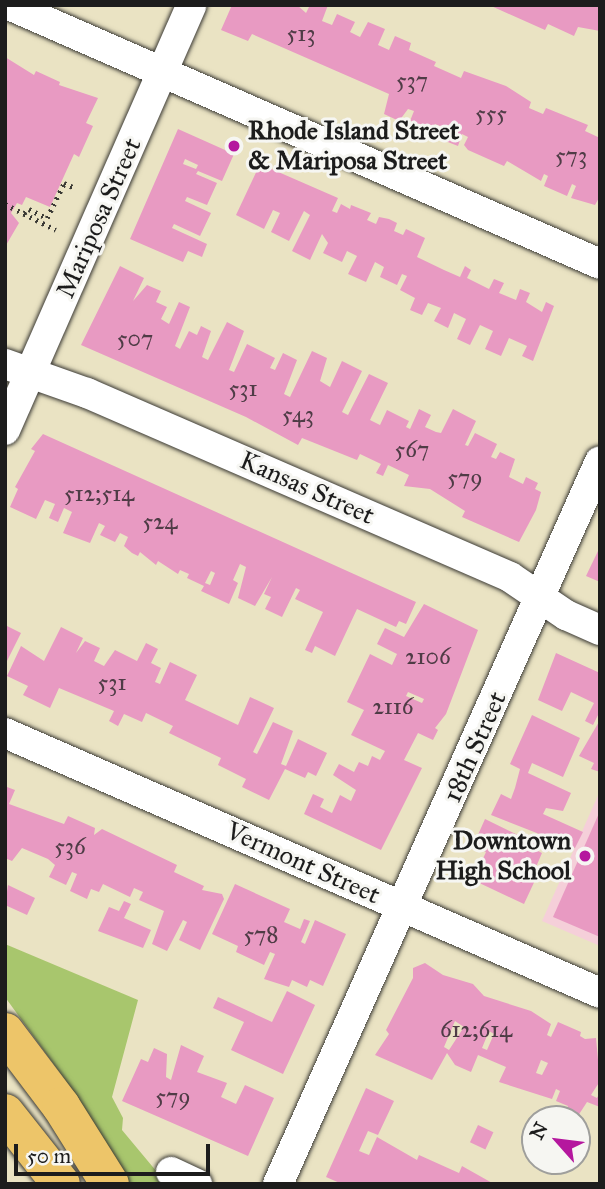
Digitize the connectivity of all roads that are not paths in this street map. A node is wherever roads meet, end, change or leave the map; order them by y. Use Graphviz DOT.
graph roads {
  1 [pos="9,5"];
  2 [pos="192,5"];
  3 [pos="163,73"];
  4 [pos="600,264"];
  5 [pos="18,369"];
  6 [pos="5,430"];
  7 [pos="600,461"];
  8 [pos="540,599"];
  9 [pos="600,630"];
  10 [pos="5,733"];
  11 [pos="404,907"];
  12 [pos="600,993"];
  13 [pos="5,1032"];
  14 [pos="5,1113"];
  15 [pos="61,1184"];
  16 [pos="110,1184"];
  17 [pos="278,1184"];
  1 -- 3 [label="street"];
  2 -- 3 [label="street, Mariposa Street"];
  3 -- 4 [label="street"];
  3 -- 5 [label="street, Mariposa Street"];
  5 -- 6 [label="street, Mariposa Street"];
  5 -- 8 [label="street, Kansas Street"];
  7 -- 8 [label="street, 18th Street"];
  8 -- 9 [label="street, Kansas Street"];
  8 -- 11 [label="street, 18th Street"];
  10 -- 11 [label="street, Vermont Street"];
  11 -- 12 [label="street, Vermont Street"];
  11 -- 17 [label="street, 18th Street"];
  13 -- 16 [label="highway"];
  14 -- 15 [label="highway"];
}
